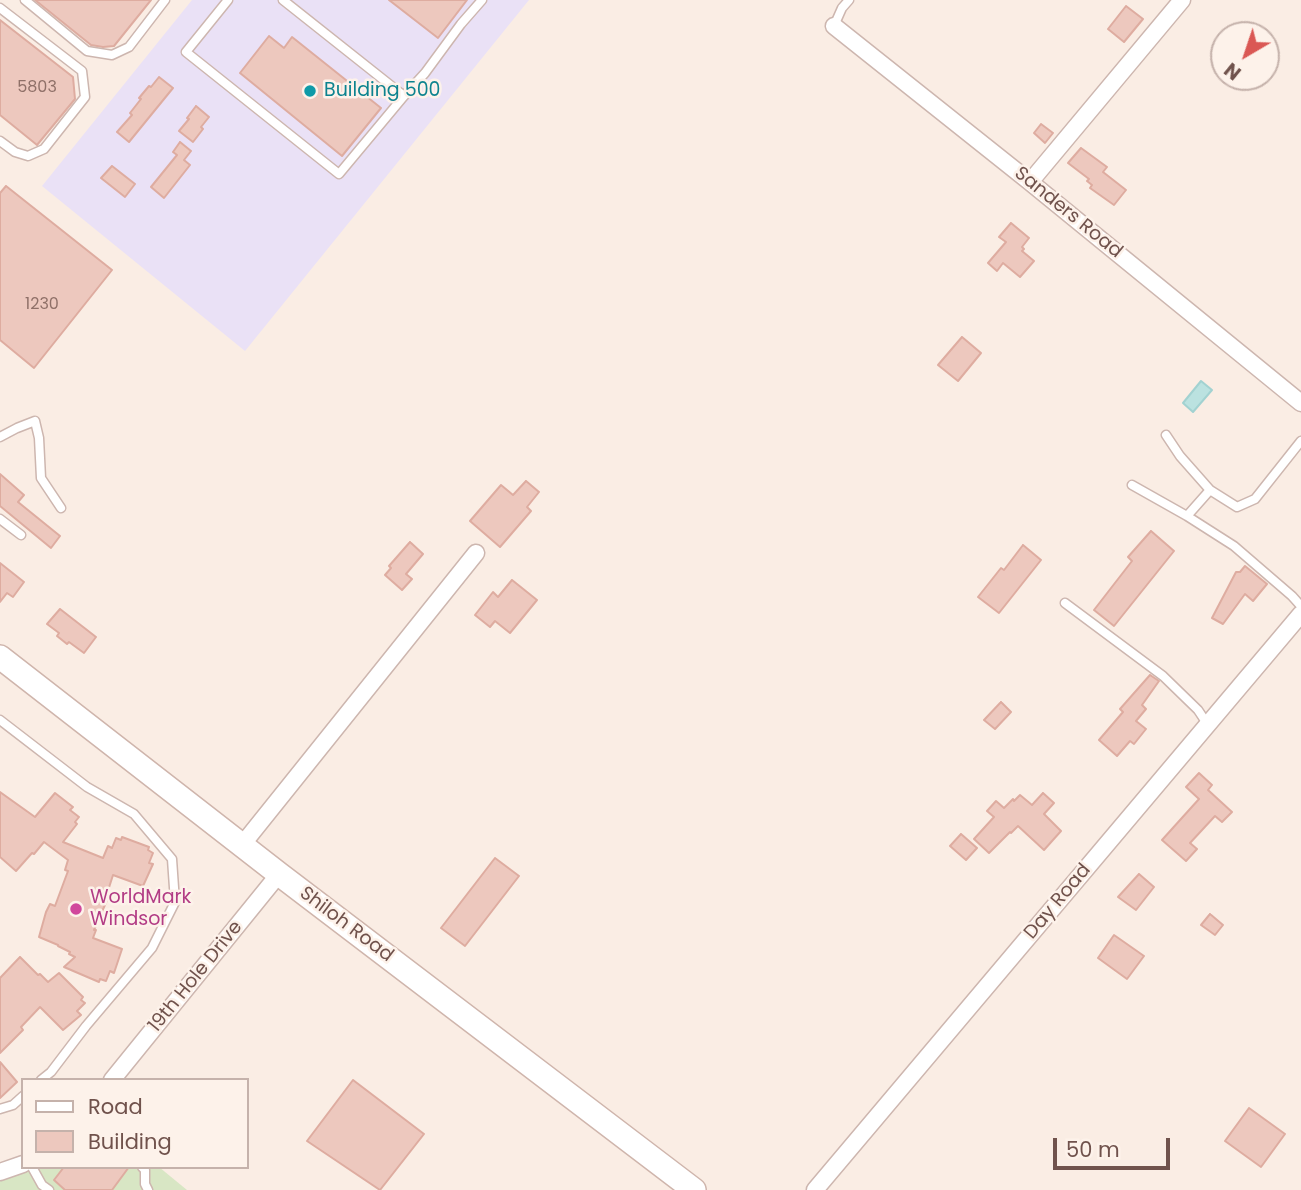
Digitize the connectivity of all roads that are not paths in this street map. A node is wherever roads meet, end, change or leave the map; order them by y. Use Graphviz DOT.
graph roads {
  1 [pos="25,0"];
  2 [pos="164,0"];
  3 [pos="228,0"];
  4 [pos="283,0"];
  5 [pos="482,0"];
  6 [pos="849,0"];
  7 [pos="1182,0"];
  8 [pos="0,8"];
  9 [pos="834,26"];
  10 [pos="73,40"];
  11 [pos="60,53"];
  12 [pos="404,96"];
  13 [pos="0,141"];
  14 [pos="1030,182"];
  15 [pos="1301,403"];
  16 [pos="1166,435"];
  17 [pos="0,438"];
  18 [pos="1301,441"];
  19 [pos="1132,485"];
  20 [pos="1210,490"];
  21 [pos="61,508"];
  22 [pos="1187,516"];
  23 [pos="0,519"];
  24 [pos="21,535"];
  25 [pos="476,553"];
  26 [pos="1065,603"];
  27 [pos="1301,606"];
  28 [pos="1301,614"];
  29 [pos="0,657"];
  30 [pos="0,720"];
  31 [pos="1208,725"];
  32 [pos="242,845"];
  33 [pos="279,874"];
  34 [pos="44,1078"];
  35 [pos="114,1078"];
  36 [pos="21,1098"];
  37 [pos="0,1109"];
  38 [pos="21,1165"];
  39 [pos="33,1169"];
  40 [pos="144,1169"];
  41 [pos="0,1172"];
  42 [pos="49,1190"];
  43 [pos="148,1190"];
  44 [pos="694,1190"];
  45 [pos="815,1190"];
  1 -- 10 [label="lane"];
  2 -- 10 [label="lane"];
  3 -- 12 [label="lane"];
  4 -- 12 [label="lane"];
  5 -- 12 [label="lane"];
  6 -- 9 [label="lane"];
  7 -- 14 [label="street"];
  8 -- 11 [label="lane"];
  9 -- 14 [label="street, Sanders Road"];
  10 -- 11 [label="lane"];
  11 -- 13 [label="lane"];
  14 -- 15 [label="street, Sanders Road"];
  16 -- 20 [label="lane"];
  17 -- 21 [label="lane"];
  18 -- 20 [label="lane"];
  19 -- 22 [label="lane"];
  20 -- 22 [label="lane"];
  22 -- 27 [label="lane"];
  23 -- 24 [label="lane"];
  25 -- 32 [label="street"];
  26 -- 31 [label="lane"];
  28 -- 31 [label="street, Day Road"];
  29 -- 32 [label="main road, Shiloh Road"];
  30 -- 34 [label="lane"];
  31 -- 45 [label="street, Day Road"];
  32 -- 33 [label="main road, Shiloh Road"];
  33 -- 35 [label="street, 19th Hole Drive"];
  33 -- 44 [label="main road, Shiloh Road"];
  36 -- 37 [label="lane"];
  38 -- 41 [label="street"];
  39 -- 42 [label="lane"];
  40 -- 43 [label="lane"];
}
